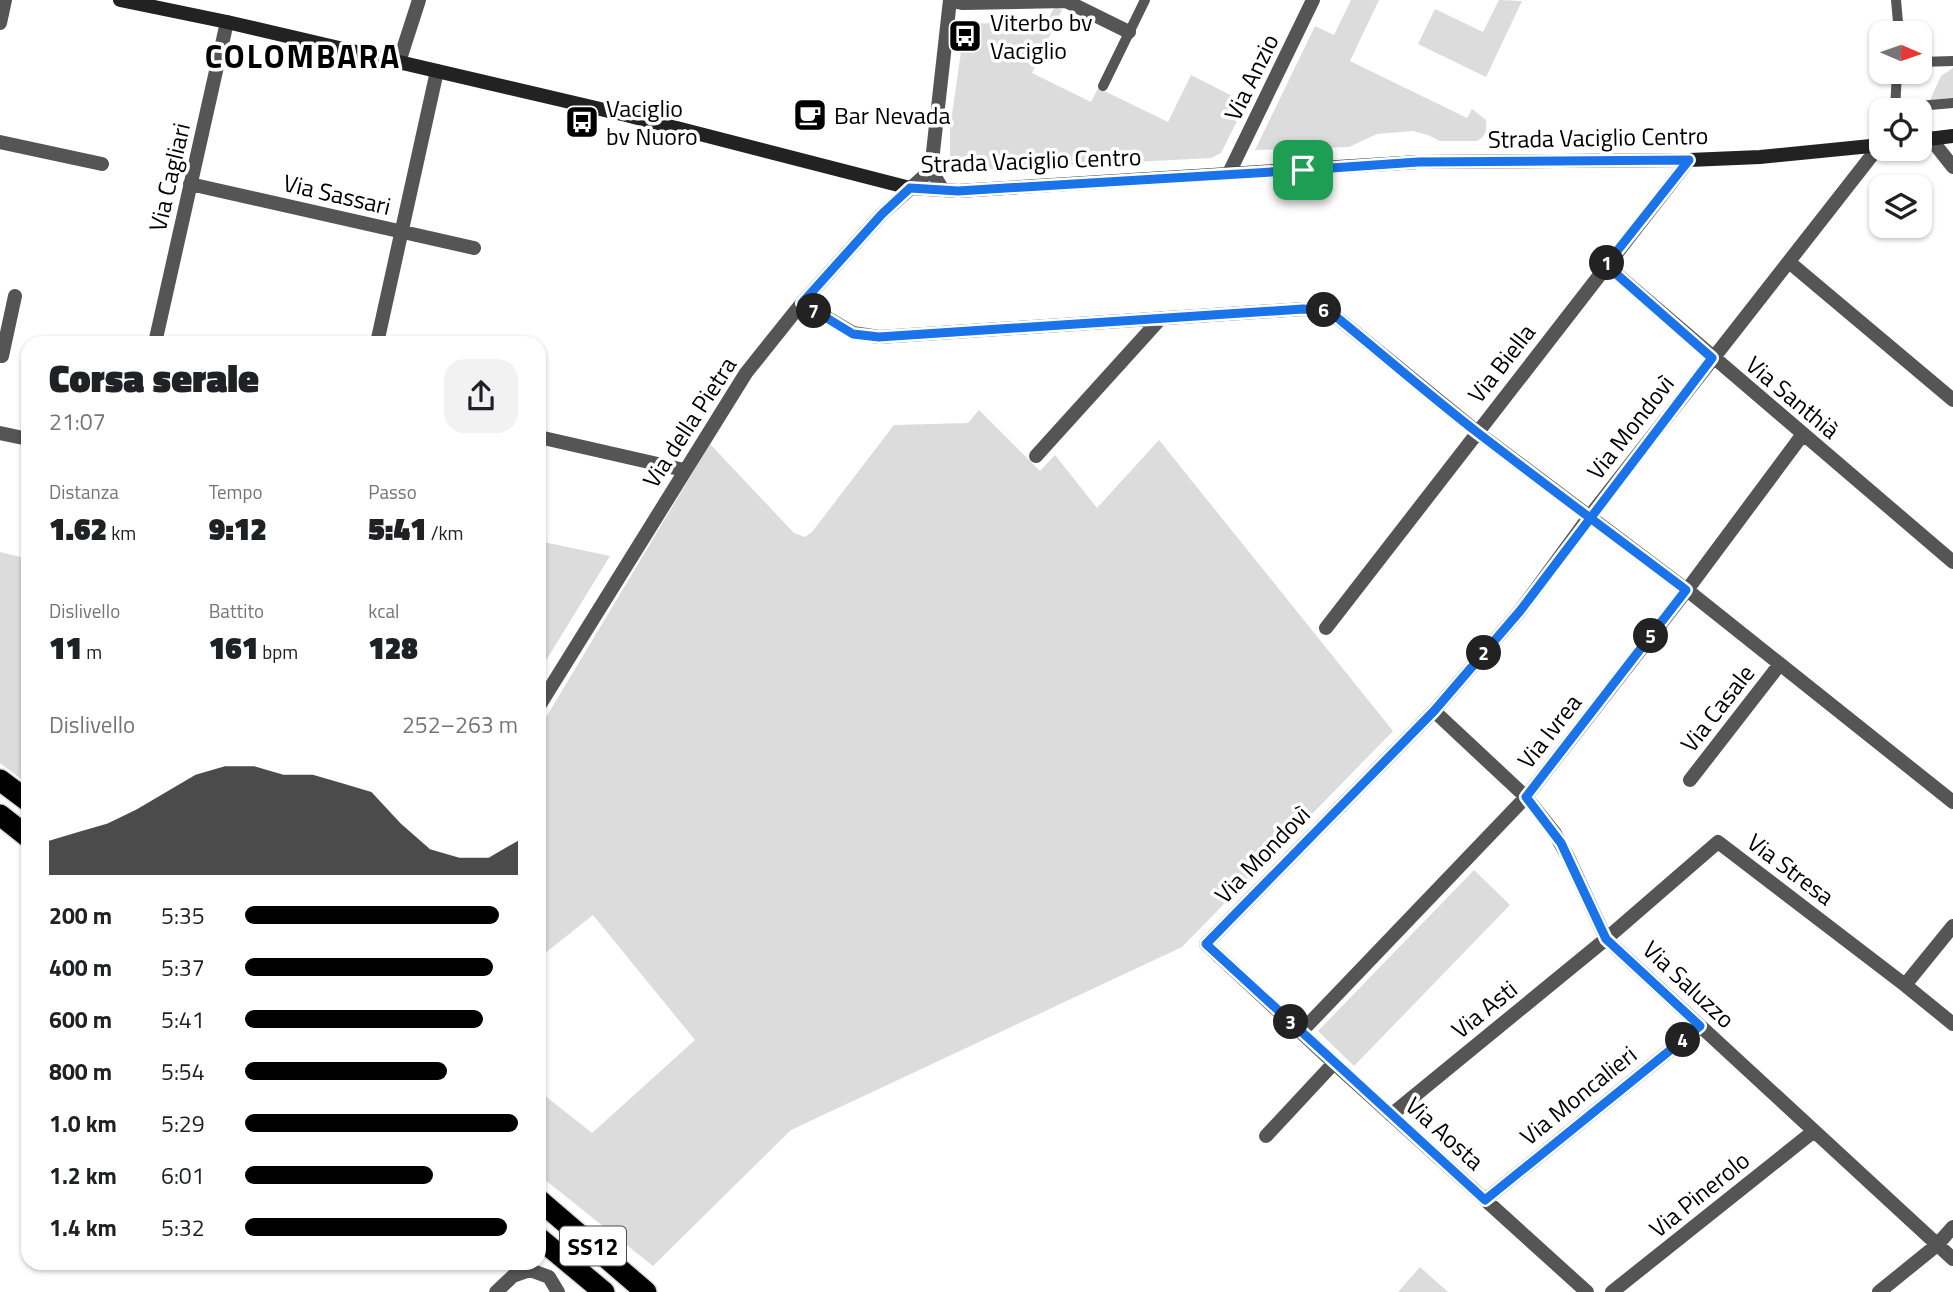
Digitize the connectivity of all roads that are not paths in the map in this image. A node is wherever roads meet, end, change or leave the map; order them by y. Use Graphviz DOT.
graph roads {
  1 [pos="5,0"];
  2 [pos="120,0"];
  3 [pos="419,0"];
  4 [pos="950,0"];
  5 [pos="1145,0"];
  6 [pos="1313,0"];
  7 [pos="1896,0"];
  8 [pos="1898,21"];
  9 [pos="226,22"];
  10 [pos="0,23"];
  11 [pos="1129,32"];
  12 [pos="1953,61"];
  13 [pos="399,62"];
  14 [pos="1932,62"];
  15 [pos="437,71"];
  16 [pos="1103,86"];
  17 [pos="1953,103"];
  18 [pos="1932,105"];
  19 [pos="1953,136"];
  20 [pos="1932,138"];
  21 [pos="0,142"];
  22 [pos="1869,146"];
  23 [pos="1932,146"];
  24 [pos="1689,160"];
  25 [pos="1869,160"];
  26 [pos="102,164"];
  27 [pos="1953,167"];
  28 [pos="931,170"];
  29 [pos="1229,173"];
  30 [pos="190,184"];
  31 [pos="910,188"];
  32 [pos="943,190"];
  33 [pos="402,231"];
  34 [pos="474,248"];
  35 [pos="1789,262"];
  36 [pos="1606,265"];
  37 [pos="15,296"];
  38 [pos="802,303"];
  39 [pos="1161,318"];
  40 [pos="157,336"];
  41 [pos="379,336"];
  42 [pos="0,355"];
  43 [pos="1712,358"];
  44 [pos="1953,400"];
  45 [pos="1477,432"];
  46 [pos="0,433"];
  47 [pos="1803,434"];
  48 [pos="21,438"];
  49 [pos="546,440"];
  50 [pos="1036,456"];
  51 [pos="684,470"];
  52 [pos="1589,517"];
  53 [pos="1953,562"];
  54 [pos="1686,590"];
  55 [pos="1326,628"];
  56 [pos="1780,664"];
  57 [pos="546,695"];
  58 [pos="1434,711"];
  59 [pos="0,780"];
  60 [pos="1690,780"];
  61 [pos="21,796"];
  62 [pos="1526,797"];
  63 [pos="1953,802"];
  64 [pos="0,815"];
  65 [pos="21,832"];
  66 [pos="1953,926"];
  67 [pos="1606,939"];
  68 [pos="1206,944"];
  69 [pos="1905,985"];
  70 [pos="1953,1024"];
  71 [pos="1700,1026"];
  72 [pos="1301,1032"];
  73 [pos="1334,1063"];
  74 [pos="1391,1115"];
  75 [pos="1814,1131"];
  76 [pos="1266,1136"];
  77 [pos="1485,1200"];
  78 [pos="546,1206"];
  79 [pos="1953,1227"];
  80 [pos="546,1244"];
  81 [pos="1937,1245"];
  82 [pos="1953,1259"];
  83 [pos="496,1292"];
  84 [pos="558,1292"];
  85 [pos="604,1292"];
  86 [pos="646,1292"];
  87 [pos="1587,1292"];
  88 [pos="1612,1292"];
  89 [pos="1879,1292"];
  1 -- 10 [label="street"];
  2 -- 9 [label="street, Strada Vaciglio Centro"];
  3 -- 13 [label="street"];
  4 -- 11 [label="street"];
  4 -- 28 [label="street"];
  5 -- 11 [label="lane"];
  6 -- 29 [label="street, Via Anzio"];
  7 -- 8 [label="lane"];
  9 -- 13 [label="street, Strada Vaciglio Centro"];
  9 -- 30 [label="street, Via Cagliari"];
  11 -- 16 [label="lane"];
  12 -- 14 [label="lane"];
  13 -- 15 [label="street, Strada Vaciglio Centro"];
  15 -- 31 [label="street, Strada Vaciglio Centro"];
  15 -- 33 [label="street"];
  17 -- 18 [label="lane"];
  19 -- 20 [label="street"];
  21 -- 26 [label="street"];
  22 -- 24 [label="street, Strada Vaciglio Centro"];
  23 -- 27 [label="street"];
  24 -- 29 [label="street, Strada Vaciglio Centro"];
  24 -- 36 [label="street, Via Biella"];
  25 -- 35 [label="street, Via Mondovì"];
  28 -- 31 [label="street, Via della Pietra"];
  28 -- 32 [label="street"];
  29 -- 32 [label="street, Strada Vaciglio Centro"];
  30 -- 33 [label="street, Via Sassari"];
  30 -- 40 [label="street, Via Cagliari"];
  31 -- 32 [label="street, Strada Vaciglio Centro"];
  31 -- 38 [label="street, Via della Pietra"];
  33 -- 34 [label="street, Via Sassari"];
  33 -- 41 [label="street"];
  35 -- 43 [label="street, Via Mondovì"];
  35 -- 44 [label="street"];
  36 -- 43 [label="street, Via Santhià"];
  36 -- 45 [label="street, Via Biella"];
  37 -- 42 [label="street"];
  38 -- 39 [label="street"];
  38 -- 51 [label="street, Via della Pietra"];
  39 -- 45 [label="street"];
  39 -- 50 [label="street"];
  43 -- 47 [label="street, Via Santhià"];
  43 -- 52 [label="street, Via Mondovì"];
  45 -- 52 [label="street"];
  45 -- 55 [label="street, Via Biella"];
  46 -- 48 [label="street"];
  47 -- 53 [label="street, Via Santhià"];
  47 -- 54 [label="street, Via Ivrea"];
  49 -- 51 [label="street"];
  51 -- 57 [label="street, Via della Pietra"];
  52 -- 54 [label="street"];
  52 -- 58 [label="street, Via Mondovì"];
  54 -- 56 [label="street"];
  54 -- 62 [label="street, Via Ivrea"];
  56 -- 60 [label="street, Via Casale"];
  56 -- 63 [label="street"];
  58 -- 62 [label="street, Via Saluzzo"];
  58 -- 68 [label="street, Via Mondovì"];
  59 -- 61 [label="highway"];
  62 -- 67 [label="street, Via Saluzzo"];
  62 -- 72 [label="street, Via Ivrea"];
  64 -- 65 [label="highway"];
  66 -- 69 [label="street"];
  67 -- 69 [label="street, Via Stresa"];
  67 -- 71 [label="street, Via Saluzzo"];
  67 -- 74 [label="street, Via Asti"];
  68 -- 72 [label="street, Via Aosta"];
  69 -- 70 [label="street, Via Stresa"];
  71 -- 75 [label="street, Via Saluzzo"];
  71 -- 77 [label="street, Via Moncalieri"];
  72 -- 73 [label="street, Via Aosta"];
  73 -- 74 [label="street, Via Aosta"];
  73 -- 76 [label="street"];
  74 -- 77 [label="street, Via Aosta"];
  75 -- 81 [label="street, Via Saluzzo"];
  75 -- 88 [label="street, Via Pinerolo"];
  77 -- 87 [label="street, Via Aosta"];
  78 -- 86 [label="highway, SS12"];
  79 -- 81 [label="street"];
  80 -- 85 [label="highway, SS12"];
  81 -- 82 [label="street, Via Saluzzo"];
  81 -- 89 [label="street"];
  83 -- 84 [label="street"];
}
